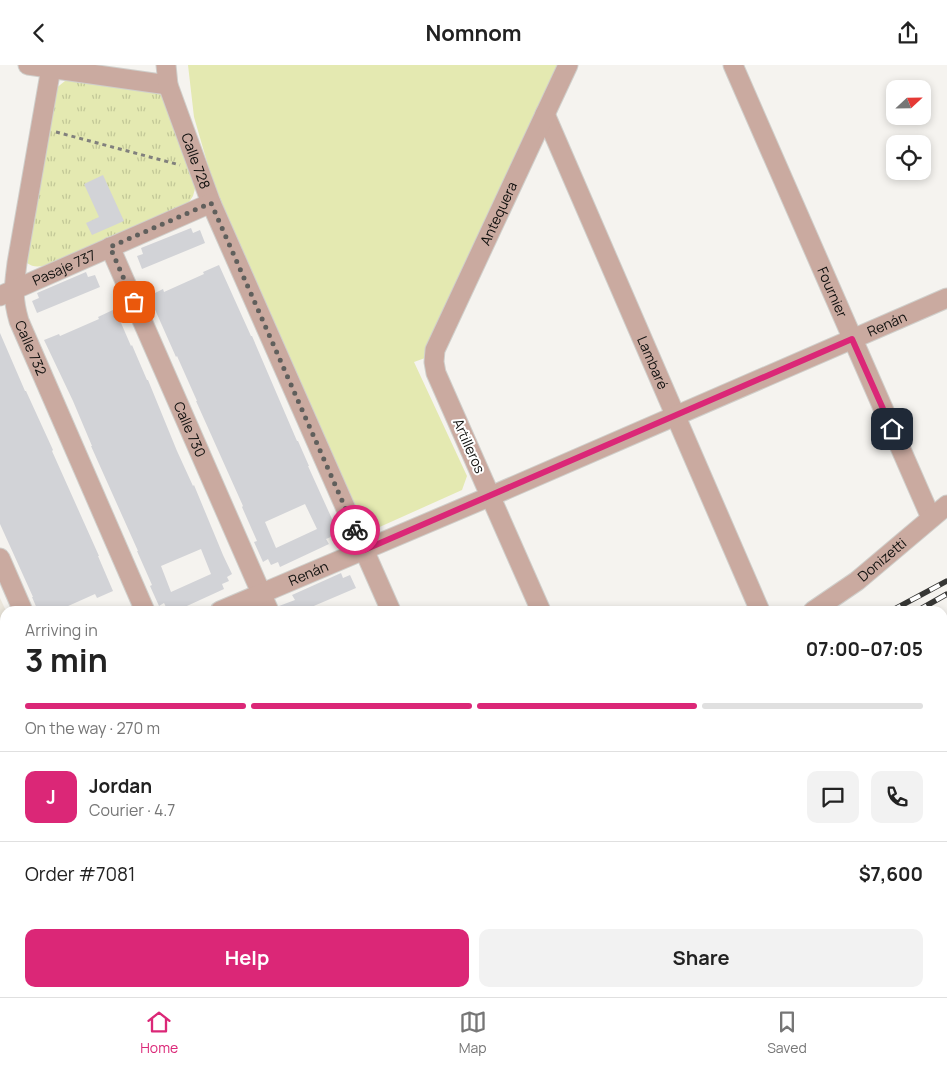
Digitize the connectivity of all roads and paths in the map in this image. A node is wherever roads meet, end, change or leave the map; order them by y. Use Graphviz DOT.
graph roads {
  1 [pos="28,65"];
  2 [pos="166,65"];
  3 [pos="568,65"];
  4 [pos="733,65"];
  5 [pos="51,68"];
  6 [pos="168,85"];
  7 [pos="545,114"];
  8 [pos="41,128"];
  9 [pos="198,169"];
  10 [pos="211,203"];
  11 [pos="110,247"];
  12 [pos="7,293"];
  13 [pos="947,298"];
  14 [pos="852,339"];
  15 [pos="434,362"];
  16 [pos="675,416"];
  17 [pos="490,496"];
  18 [pos="947,505"];
  19 [pos="931,519"];
  20 [pos="364,550"];
  21 [pos="0,558"];
  22 [pos="261,594"];
  23 [pos="21,606"];
  24 [pos="143,606"];
  25 [pos="232,606"];
  26 [pos="267,606"];
  27 [pos="389,606"];
  28 [pos="539,606"];
  29 [pos="758,606"];
  30 [pos="820,606"];
  1 -- 5 [label="street"];
  2 -- 6 [label="street, Calle 728"];
  3 -- 7 [label="street, Antequera"];
  4 -- 14 [label="street, Fournier"];
  5 -- 6 [label="street"];
  5 -- 8 [label="street, Calle 732"];
  6 -- 9 [label="street, Calle 728"];
  7 -- 15 [label="street, Antequera"];
  7 -- 16 [label="street, Lambaré"];
  8 -- 9 [label="path"];
  8 -- 12 [label="street, Calle 732"];
  9 -- 10 [label="street, Calle 728"];
  10 -- 11 [label="street, Pasaje 737"];
  10 -- 20 [label="street, Calle 728"];
  11 -- 12 [label="street, Pasaje 737"];
  11 -- 22 [label="street, Calle 730"];
  12 -- 24 [label="street, Calle 732"];
  13 -- 14 [label="street, Renán"];
  14 -- 16 [label="street, Renán"];
  14 -- 19 [label="street, Fournier"];
  15 -- 17 [label="street, Artilleros"];
  16 -- 17 [label="street, Renán"];
  16 -- 29 [label="street, Lambaré"];
  17 -- 20 [label="street, Renán"];
  17 -- 28 [label="street, Artilleros"];
  18 -- 19 [label="street, Donizetti"];
  19 -- 30 [label="street, Donizetti"];
  20 -- 22 [label="street, Renán"];
  20 -- 27 [label="street, Calle 728"];
  21 -- 23 [label="street"];
  22 -- 25 [label="street, Renán"];
  22 -- 26 [label="street, Calle 730"];
}
